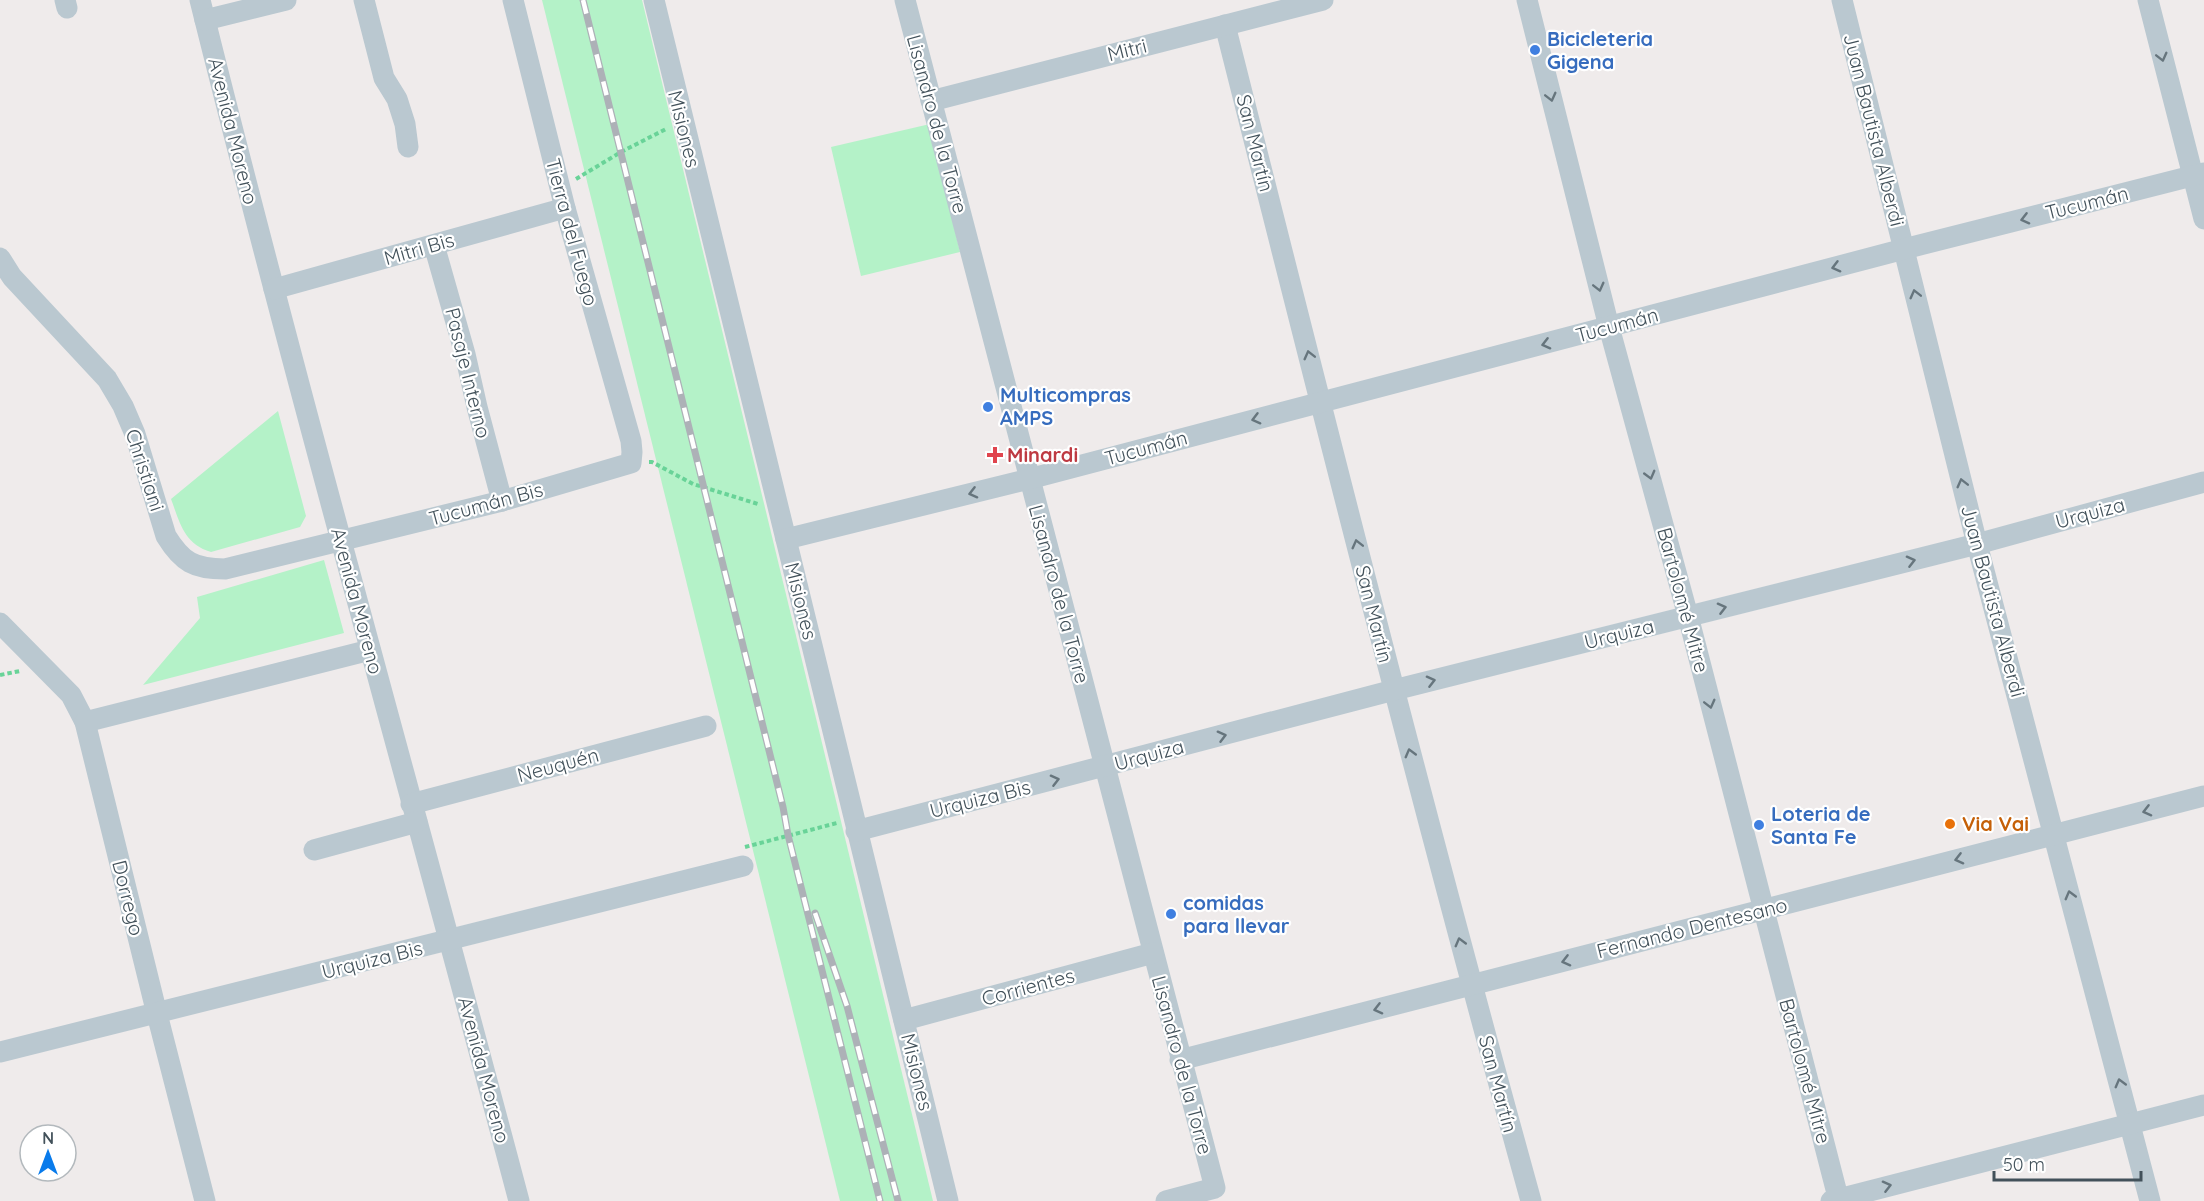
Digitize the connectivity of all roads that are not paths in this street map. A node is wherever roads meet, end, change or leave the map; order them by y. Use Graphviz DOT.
graph roads {
  1 [pos="286,0"];
  2 [pos="364,0"];
  3 [pos="513,0"];
  4 [pos="654,0"];
  5 [pos="905,0"];
  6 [pos="1323,0"];
  7 [pos="1527,0"];
  8 [pos="1842,0"];
  9 [pos="2148,0"];
  10 [pos="202,10"];
  11 [pos="1225,25"];
  12 [pos="931,100"];
  13 [pos="408,147"];
  14 [pos="2198,175"];
  15 [pos="562,199"];
  16 [pos="2204,219"];
  17 [pos="434,245"];
  18 [pos="1904,249"];
  19 [pos="0,258"];
  20 [pos="274,289"];
  21 [pos="1609,327"];
  22 [pos="1320,402"];
  23 [pos="630,463"];
  24 [pos="1029,478"];
  25 [pos="2204,482"];
  26 [pos="502,501"];
  27 [pos="786,539"];
  28 [pos="340,540"];
  29 [pos="1977,544"];
  30 [pos="1688,616"];
  31 [pos="0,622"];
  32 [pos="370,650"];
  33 [pos="1394,690"];
  34 [pos="85,722"];
  35 [pos="706,726"];
  36 [pos="1104,767"];
  37 [pos="2204,796"];
  38 [pos="414,813"];
  39 [pos="855,825"];
  40 [pos="2054,835"];
  41 [pos="314,850"];
  42 [pos="741,857"];
  43 [pos="1763,910"];
  44 [pos="450,941"];
  45 [pos="1153,953"];
  46 [pos="1471,985"];
  47 [pos="157,1014"];
  48 [pos="904,1020"];
  49 [pos="0,1052"];
  50 [pos="1180,1060"];
  51 [pos="2204,1105"];
  52 [pos="2130,1124"];
  53 [pos="1836,1200"];
  54 [pos="206,1201"];
  55 [pos="519,1201"];
  56 [pos="948,1201"];
  57 [pos="1166,1201"];
  58 [pos="1531,1201"];
  59 [pos="2150,1201"];
  1 -- 10 [label="street"];
  2 -- 13 [label="street"];
  3 -- 15 [label="street, Tierra del Fuego"];
  4 -- 27 [label="street, Misiones"];
  5 -- 12 [label="street, Lisandro de la Torre"];
  6 -- 11 [label="street, Mitri"];
  7 -- 21 [label="street, Bartolomé Mitre, one-way"];
  8 -- 18 [label="street, Juan Bautista Alberdi"];
  9 -- 14 [label="street, one-way"];
  10 -- 20 [label="street, Avenida Moreno"];
  11 -- 12 [label="street, Mitri"];
  22 -- 11 [label="street, San Martín, one-way"];
  12 -- 24 [label="street, Lisandro de la Torre"];
  14 -- 16 [label="street"];
  14 -- 18 [label="street, Tucumán, one-way"];
  15 -- 17 [label="street, Mitri Bis"];
  15 -- 23 [label="street, Tierra del Fuego"];
  17 -- 20 [label="street, Mitri Bis"];
  17 -- 26 [label="street, Pasaje Interno"];
  18 -- 21 [label="street, Tucumán, one-way"];
  29 -- 18 [label="street, Juan Bautista Alberdi, one-way"];
  19 -- 28 [label="street, Christiani"];
  20 -- 28 [label="street, Avenida Moreno"];
  21 -- 22 [label="street, Tucumán, one-way"];
  21 -- 30 [label="street, Bartolomé Mitre, one-way"];
  22 -- 24 [label="street, Tucumán, one-way"];
  33 -- 22 [label="street, San Martín, one-way"];
  23 -- 26 [label="street, Tucumán Bis"];
  24 -- 27 [label="street, one-way"];
  24 -- 36 [label="street, Lisandro de la Torre"];
  25 -- 29 [label="street, Urquiza"];
  26 -- 28 [label="street, Tucumán Bis"];
  27 -- 39 [label="street, Misiones"];
  28 -- 32 [label="street, Avenida Moreno"];
  30 -- 29 [label="street, Urquiza, one-way"];
  29 -- 40 [label="street, Juan Bautista Alberdi"];
  33 -- 30 [label="street, Urquiza, one-way"];
  30 -- 43 [label="street, Bartolomé Mitre, one-way"];
  31 -- 34 [label="street, Dorrego"];
  32 -- 34 [label="street"];
  32 -- 38 [label="street, Avenida Moreno"];
  36 -- 33 [label="street, Urquiza, one-way"];
  46 -- 33 [label="street, San Martín, one-way"];
  34 -- 47 [label="street, Dorrego"];
  35 -- 38 [label="street, Neuquén"];
  39 -- 36 [label="street, Urquiza Bis, one-way"];
  36 -- 45 [label="street, Lisandro de la Torre"];
  37 -- 40 [label="street, Fernando Dentesano, one-way"];
  38 -- 41 [label="street, Neuquén"];
  38 -- 44 [label="street, Avenida Moreno"];
  39 -- 48 [label="street, Misiones"];
  40 -- 43 [label="street, Fernando Dentesano, one-way"];
  52 -- 40 [label="street, Juan Bautista Alberdi, one-way"];
  42 -- 44 [label="street, Urquiza Bis"];
  43 -- 46 [label="street, Fernando Dentesano, one-way"];
  43 -- 53 [label="street, Bartolomé Mitre"];
  44 -- 47 [label="street, Urquiza Bis"];
  44 -- 55 [label="street, Avenida Moreno"];
  45 -- 48 [label="street, Corrientes"];
  45 -- 50 [label="street, Lisandro de la Torre"];
  46 -- 50 [label="street, Fernando Dentesano, one-way"];
  46 -- 58 [label="street, San Martín"];
  47 -- 49 [label="street, Urquiza Bis"];
  47 -- 54 [label="street, Dorrego"];
  48 -- 56 [label="street, Misiones"];
  50 -- 57 [label="street, Lisandro de la Torre"];
  51 -- 52 [label="street"];
  53 -- 52 [label="street, one-way"];
  52 -- 59 [label="street, Juan Bautista Alberdi"];
}
